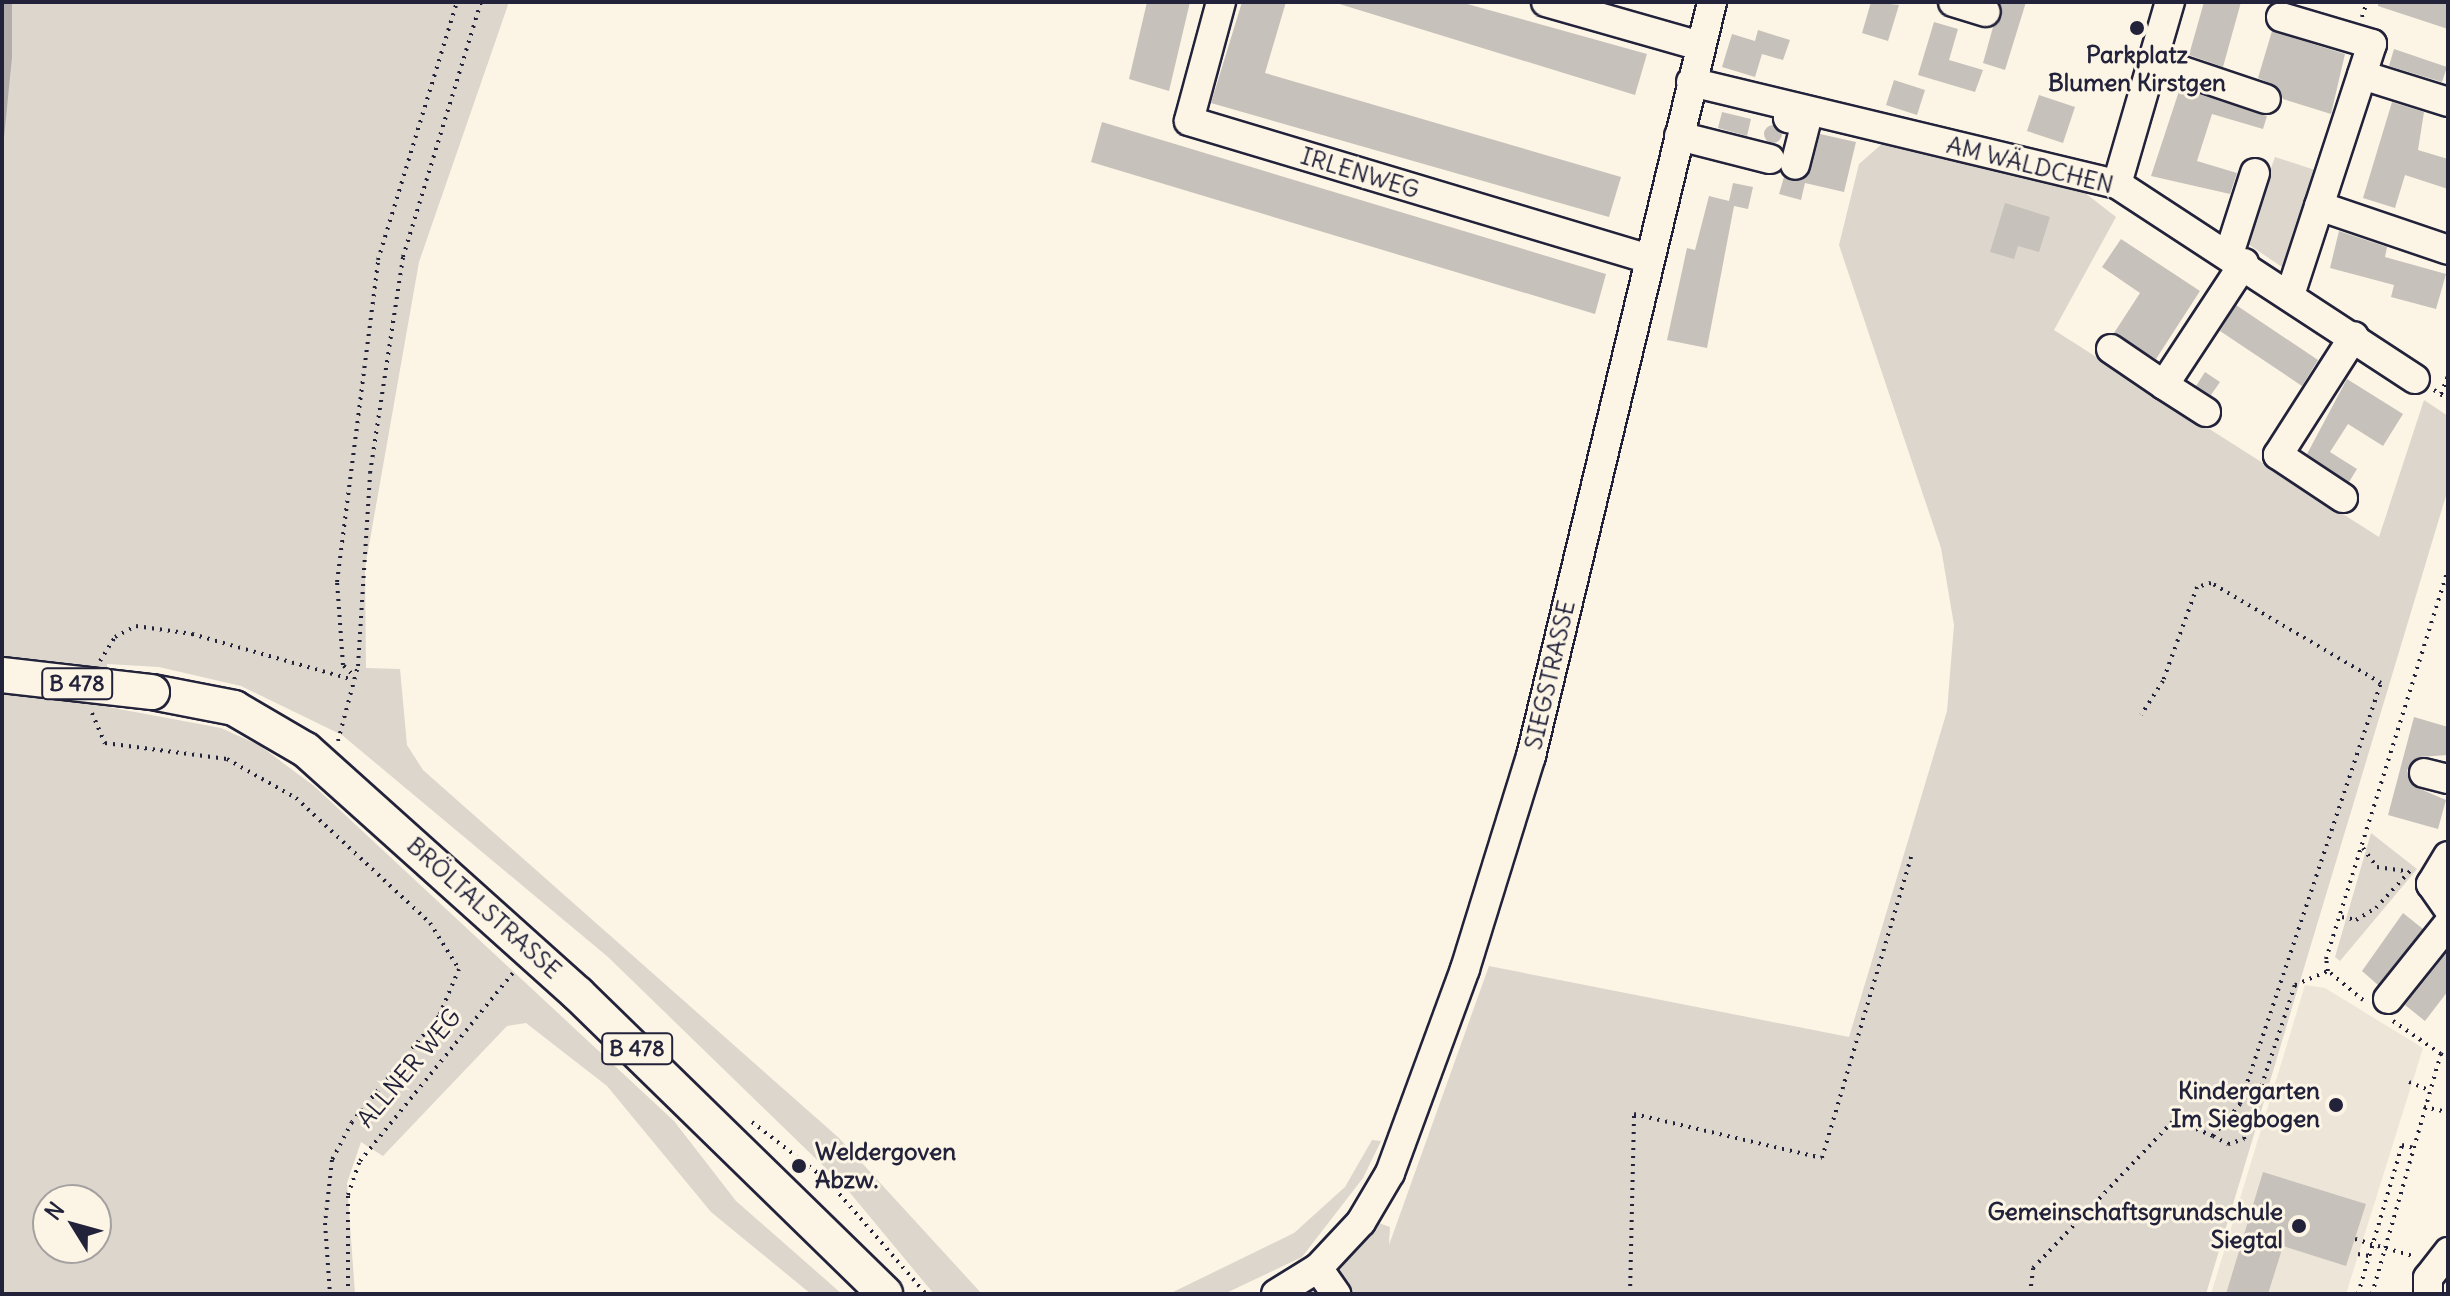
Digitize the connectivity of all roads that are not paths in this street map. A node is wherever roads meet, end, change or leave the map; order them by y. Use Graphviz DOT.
graph roads {
  1 [pos="1221,2"];
  2 [pos="1546,2"];
  3 [pos="1712,2"];
  4 [pos="1953,2"];
  5 [pos="2170,2"];
  6 [pos="1985,12"];
  7 [pos="2281,17"];
  8 [pos="1700,46"];
  9 [pos="2153,61"];
  10 [pos="2362,75"];
  11 [pos="1691,82"];
  12 [pos="2266,99"];
  13 [pos="2448,102"];
  14 [pos="1791,106"];
  15 [pos="1679,136"];
  16 [pos="2255,173"];
  17 [pos="2117,184"];
  18 [pos="2319,206"];
  19 [pos="2448,250"];
  20 [pos="2236,258"];
  21 [pos="1649,259"];
  22 [pos="2291,292"];
  23 [pos="2354,336"];
  24 [pos="2111,349"];
  25 [pos="2415,379"];
  26 [pos="2164,385"];
  27 [pos="2206,412"];
  28 [pos="2343,498"];
  29 [pos="2,675"];
  30 [pos="2448,856"];
  31 [pos="2448,908"];
  32 [pos="2448,924"];
  33 [pos="2385,1009"];
  34 [pos="2436,1255"];
  35 [pos="1318,1268"];
  36 [pos="885,1294"];
  37 [pos="1276,1294"];
  38 [pos="1336,1294"];
  39 [pos="2428,1294"];
  1 -- 21 [label="street, IRLENWEG"];
  2 -- 8 [label="street"];
  3 -- 8 [label="street, SIEGSTRASSE"];
  4 -- 6 [label="street"];
  5 -- 9 [label="street"];
  7 -- 10 [label="street"];
  8 -- 11 [label="street, SIEGSTRASSE"];
  9 -- 12 [label="street"];
  9 -- 17 [label="street"];
  10 -- 13 [label="street"];
  10 -- 18 [label="street"];
  11 -- 14 [label="street, AM WÄLDCHEN"];
  11 -- 15 [label="street, SIEGSTRASSE"];
  14 -- 15 [label="street"];
  14 -- 17 [label="street, AM WÄLDCHEN"];
  15 -- 21 [label="street, SIEGSTRASSE"];
  16 -- 20 [label="street"];
  17 -- 20 [label="street, AM WÄLDCHEN"];
  18 -- 19 [label="street"];
  18 -- 22 [label="street"];
  20 -- 22 [label="street, AM WÄLDCHEN"];
  20 -- 26 [label="street"];
  21 -- 35 [label="street, SIEGSTRASSE"];
  22 -- 23 [label="street, AM WÄLDCHEN"];
  23 -- 25 [label="street, AM WÄLDCHEN"];
  23 -- 28 [label="street"];
  24 -- 26 [label="street"];
  26 -- 27 [label="street"];
  29 -- 36 [label="main road, BRÖLTALSTRASSE / B 478, bridge"];
  30 -- 31 [label="street"];
  32 -- 33 [label="street"];
  34 -- 39 [label="street"];
  35 -- 37 [label="street, SIEGSTRASSE"];
  35 -- 38 [label="street"];
}
